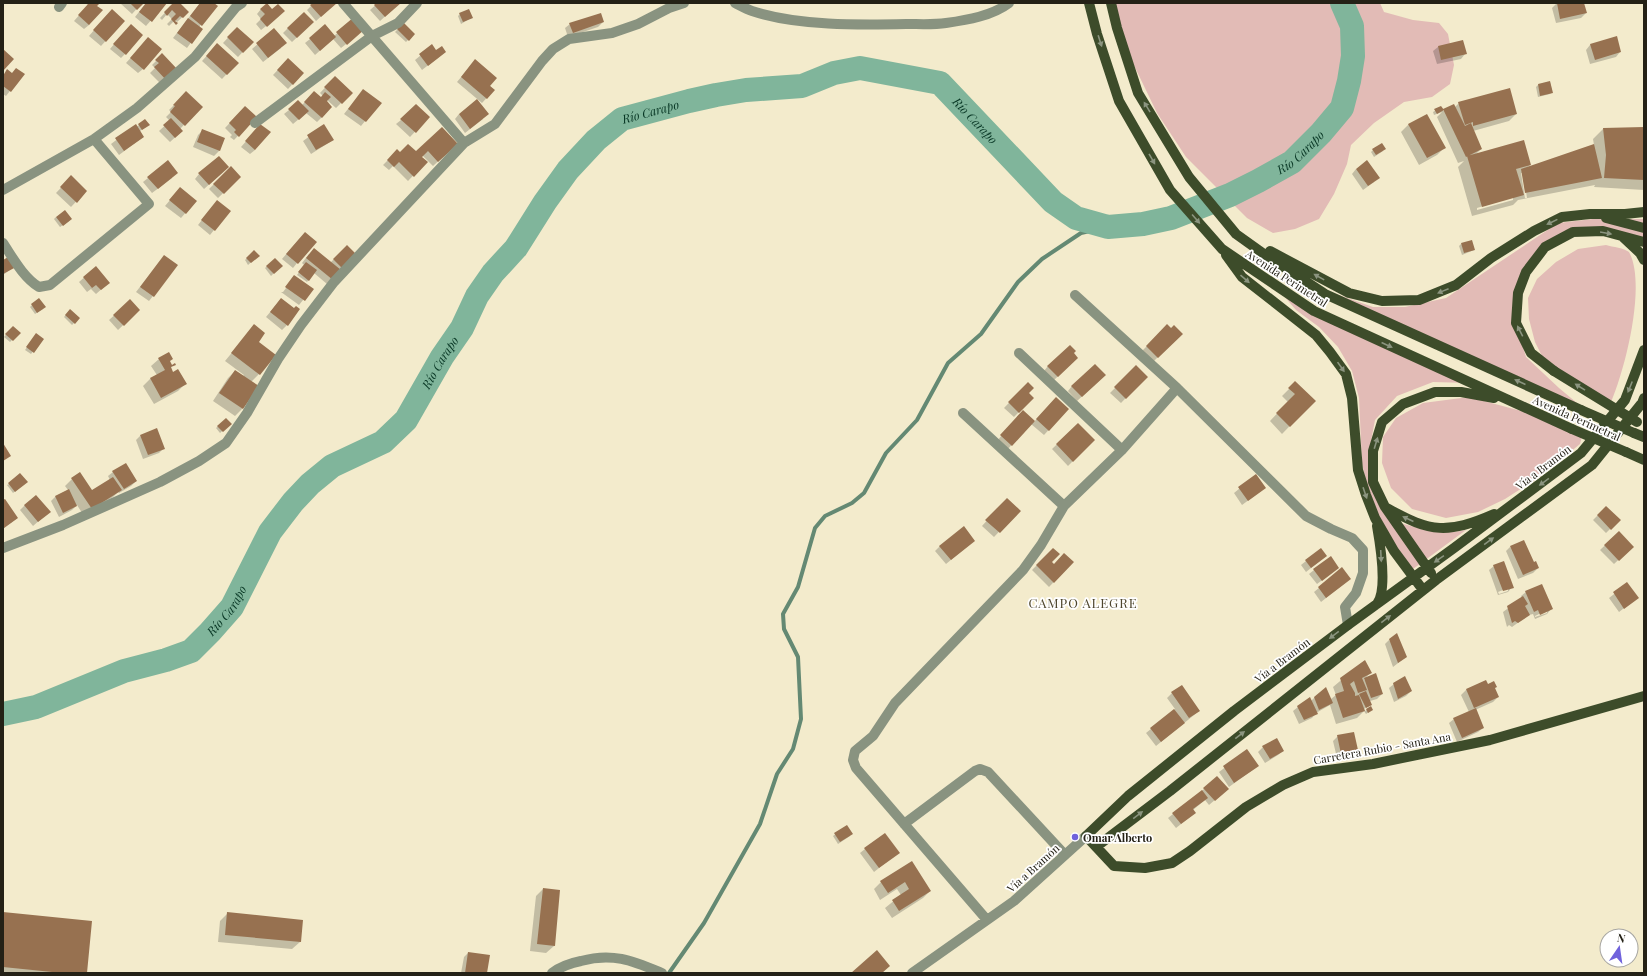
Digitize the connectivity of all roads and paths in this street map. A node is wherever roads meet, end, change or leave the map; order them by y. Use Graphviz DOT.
graph roads {
  1 [pos="343,3"];
  2 [pos="417,3"];
  3 [pos="684,3"];
  4 [pos="735,3"];
  5 [pos="1009,3"];
  6 [pos="1089,3"];
  7 [pos="1111,3"];
  8 [pos="236,4"];
  9 [pos="372,36"];
  10 [pos="256,123"];
  11 [pos="94,139"];
  12 [pos="464,143"];
  13 [pos="3,190"];
  14 [pos="1644,212"];
  15 [pos="1590,214"];
  16 [pos="1644,228"];
  17 [pos="1236,234"];
  18 [pos="1621,236"];
  19 [pos="1644,242"];
  20 [pos="3,243"];
  21 [pos="1222,249"];
  22 [pos="1644,260"];
  23 [pos="1075,295"];
  24 [pos="1644,350"];
  25 [pos="1019,353"];
  26 [pos="1177,388"];
  27 [pos="1644,398"];
  28 [pos="963,413"];
  29 [pos="1640,424"];
  30 [pos="1572,429"];
  31 [pos="1644,437"];
  32 [pos="1122,450"];
  33 [pos="1644,460"];
  34 [pos="1064,506"];
  35 [pos="1511,506"];
  36 [pos="1385,507"];
  37 [pos="1375,518"];
  38 [pos="5,544"];
  39 [pos="1426,567"];
  40 [pos="1413,577"];
  41 [pos="1436,580"];
  42 [pos="1423,590"];
  43 [pos="1376,605"];
  44 [pos="1348,625"];
  45 [pos="1644,696"];
  46 [pos="904,824"];
  47 [pos="1086,836"];
  48 [pos="1096,847"];
  49 [pos="1066,854"];
  50 [pos="987,920"];
  51 [pos="552,973"];
  52 [pos="662,973"];
  53 [pos="912,973"];
  1 -- 9 [label="street"];
  2 -- 9 [label="street"];
  3 -- 12 [label="street"];
  4 -- 5 [label="street"];
  6 -- 21 [label="main road, Avenida Perimetral, one-way"];
  17 -- 7 [label="main road, Avenida Perimetral, one-way"];
  8 -- 11 [label="street"];
  9 -- 10 [label="street"];
  9 -- 12 [label="street"];
  11 -- 13 [label="street"];
  11 -- 20 [label="street"];
  12 -- 38 [label="street"];
  14 -- 15 [label="main road"];
  15 -- 16 [label="main road"];
  15 -- 17 [label="main road, one-way"];
  31 -- 17 [label="main road, Avenida Perimetral, one-way, bridge"];
  18 -- 19 [label="main road"];
  18 -- 22 [label="main road"];
  29 -- 18 [label="main road, one-way, bridge"];
  21 -- 30 [label="main road, Avenida Perimetral, one-way"];
  21 -- 37 [label="main road, one-way"];
  23 -- 26 [label="street"];
  24 -- 35 [label="main road, Vía a Bramón, one-way"];
  25 -- 32 [label="street"];
  26 -- 32 [label="street"];
  26 -- 44 [label="street"];
  41 -- 27 [label="main road, one-way"];
  28 -- 34 [label="street"];
  30 -- 33 [label="main road, Avenida Perimetral, bridge"];
  36 -- 30 [label="main road, one-way"];
  32 -- 34 [label="street"];
  34 -- 46 [label="street"];
  35 -- 36 [label="main road, one-way"];
  35 -- 39 [label="main road, Vía a Bramón, one-way"];
  36 -- 39 [label="main road"];
  37 -- 40 [label="main road"];
  37 -- 43 [label="main road, one-way"];
  39 -- 40 [label="main road, Vía a Bramón"];
  39 -- 41 [label="main road"];
  40 -- 42 [label="main road"];
  40 -- 43 [label="main road, Vía a Bramón"];
  41 -- 42 [label="main road"];
  48 -- 42 [label="main road, one-way"];
  43 -- 44 [label="main road, Vía a Bramón"];
  44 -- 47 [label="main road, Vía a Bramón, one-way"];
  45 -- 48 [label="main road, Carretera Rubio - Santa Ana"];
  46 -- 49 [label="street"];
  46 -- 50 [label="street"];
  47 -- 48 [label="main road, Carretera Rubio - Santa Ana"];
  47 -- 49 [label="street, Vía a Bramón"];
  49 -- 50 [label="street, Vía a Bramón"];
  50 -- 53 [label="street, Vía a Bramón"];
  51 -- 52 [label="street"];
}
